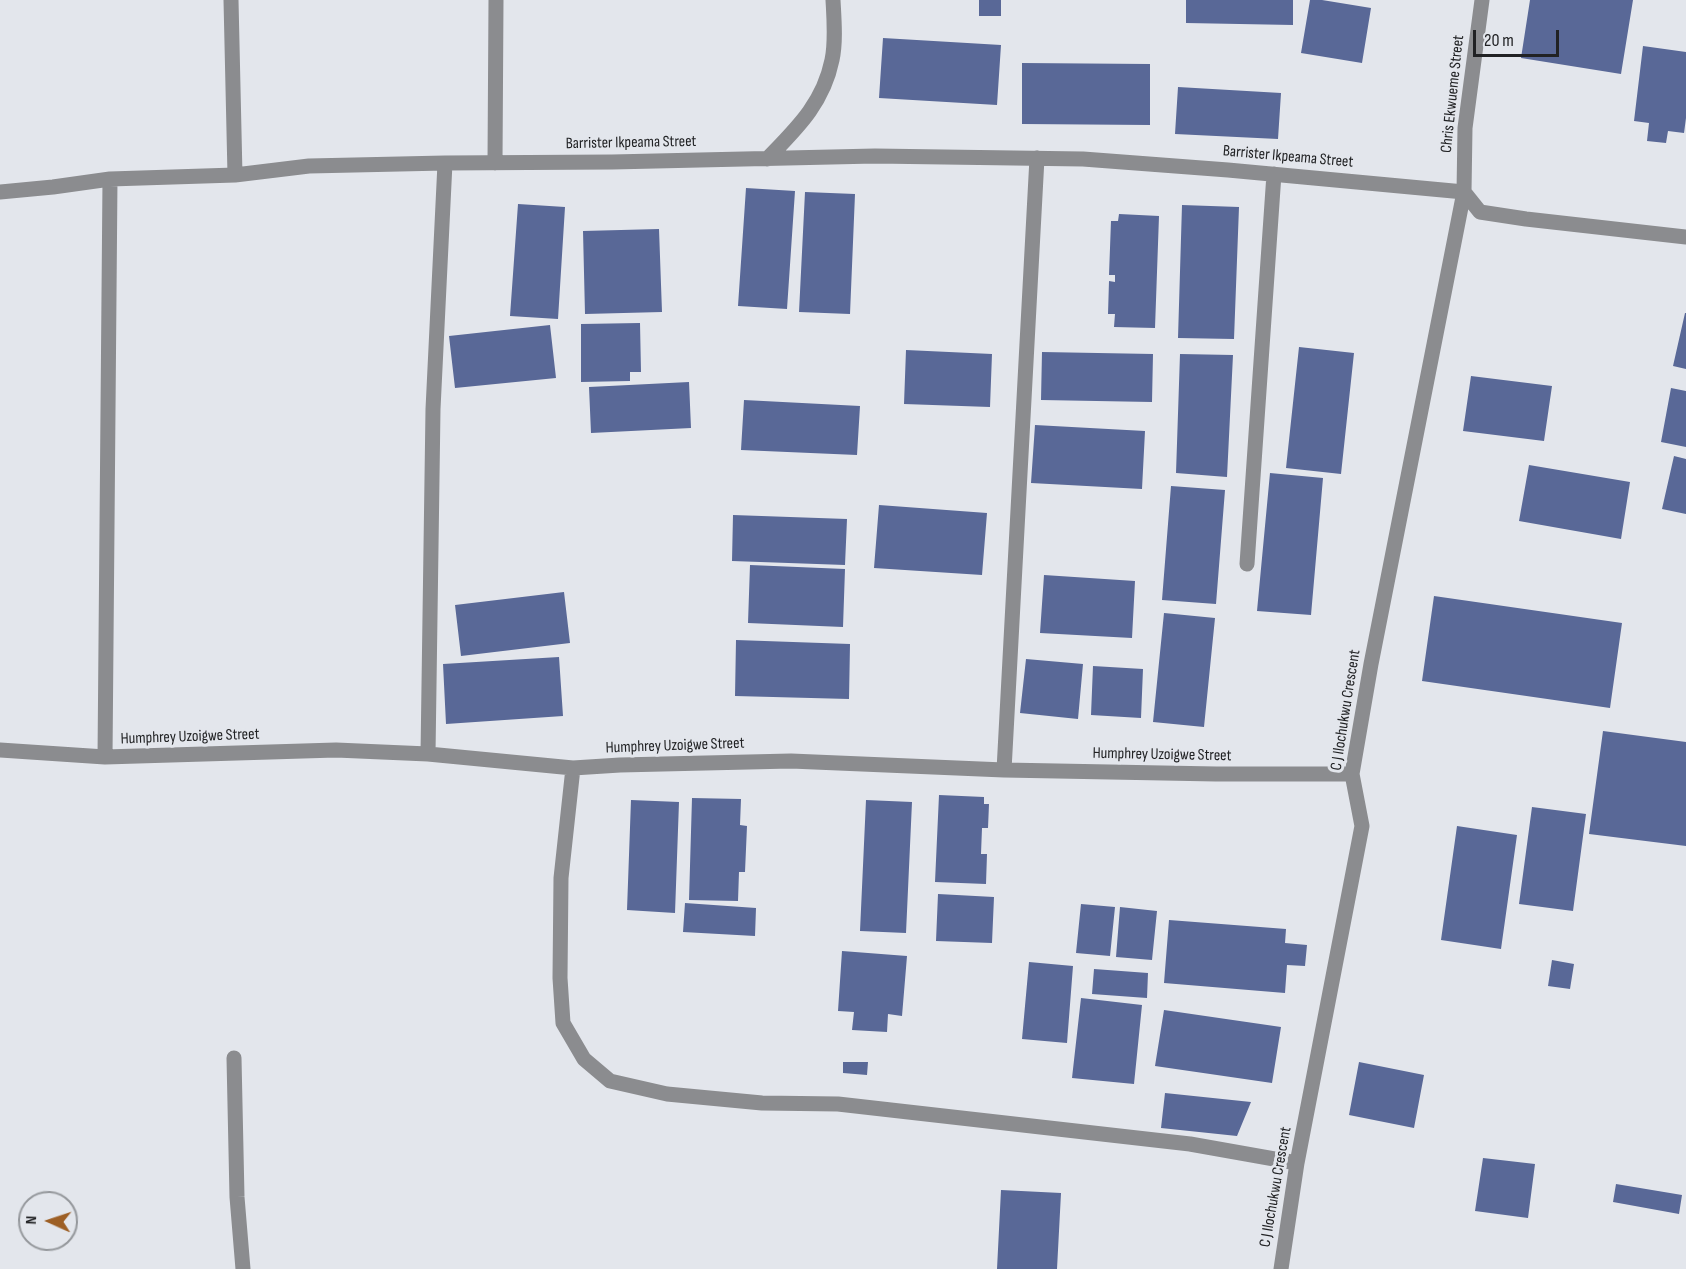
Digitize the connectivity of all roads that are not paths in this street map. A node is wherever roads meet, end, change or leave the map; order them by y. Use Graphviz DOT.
graph roads {
  1 [pos="231,0"];
  2 [pos="496,0"];
  3 [pos="833,0"];
  4 [pos="1482,0"];
  5 [pos="1037,158"];
  6 [pos="767,159"];
  7 [pos="446,163"];
  8 [pos="495,163"];
  9 [pos="1274,174"];
  10 [pos="236,175"];
  11 [pos="110,179"];
  12 [pos="0,192"];
  13 [pos="1464,192"];
  14 [pos="1686,237"];
  15 [pos="1247,564"];
  16 [pos="0,750"];
  17 [pos="428,754"];
  18 [pos="105,757"];
  19 [pos="573,768"];
  20 [pos="1004,770"];
  21 [pos="1352,774"];
  22 [pos="234,1058"];
  23 [pos="1297,1163"];
  24 [pos="243,1269"];
  25 [pos="1281,1269"];
  1 -- 10 [label="street"];
  2 -- 8 [label="street"];
  3 -- 6 [label="street"];
  4 -- 13 [label="street, Chris Ekwueme Street"];
  5 -- 6 [label="street, Barrister Ikpeama Street"];
  5 -- 9 [label="street, Barrister Ikpeama Street"];
  5 -- 20 [label="street"];
  6 -- 8 [label="street, Barrister Ikpeama Street"];
  7 -- 8 [label="street, Barrister Ikpeama Street"];
  7 -- 10 [label="street, Barrister Ikpeama Street"];
  7 -- 17 [label="street"];
  9 -- 13 [label="street, Barrister Ikpeama Street"];
  9 -- 15 [label="street"];
  10 -- 11 [label="street, Barrister Ikpeama Street"];
  11 -- 12 [label="street, Barrister Ikpeama Street"];
  11 -- 18 [label="street"];
  13 -- 14 [label="street"];
  13 -- 21 [label="street, C J Ilochukwu Crescent"];
  16 -- 18 [label="street, Humphrey Uzoigwe Street"];
  17 -- 18 [label="street, Humphrey Uzoigwe Street"];
  17 -- 19 [label="street, Humphrey Uzoigwe Street"];
  19 -- 20 [label="street, Humphrey Uzoigwe Street"];
  19 -- 23 [label="street"];
  20 -- 21 [label="street, Humphrey Uzoigwe Street"];
  21 -- 23 [label="street, C J Ilochukwu Crescent"];
  22 -- 24 [label="street"];
  23 -- 25 [label="street, C J Ilochukwu Crescent"];
}
